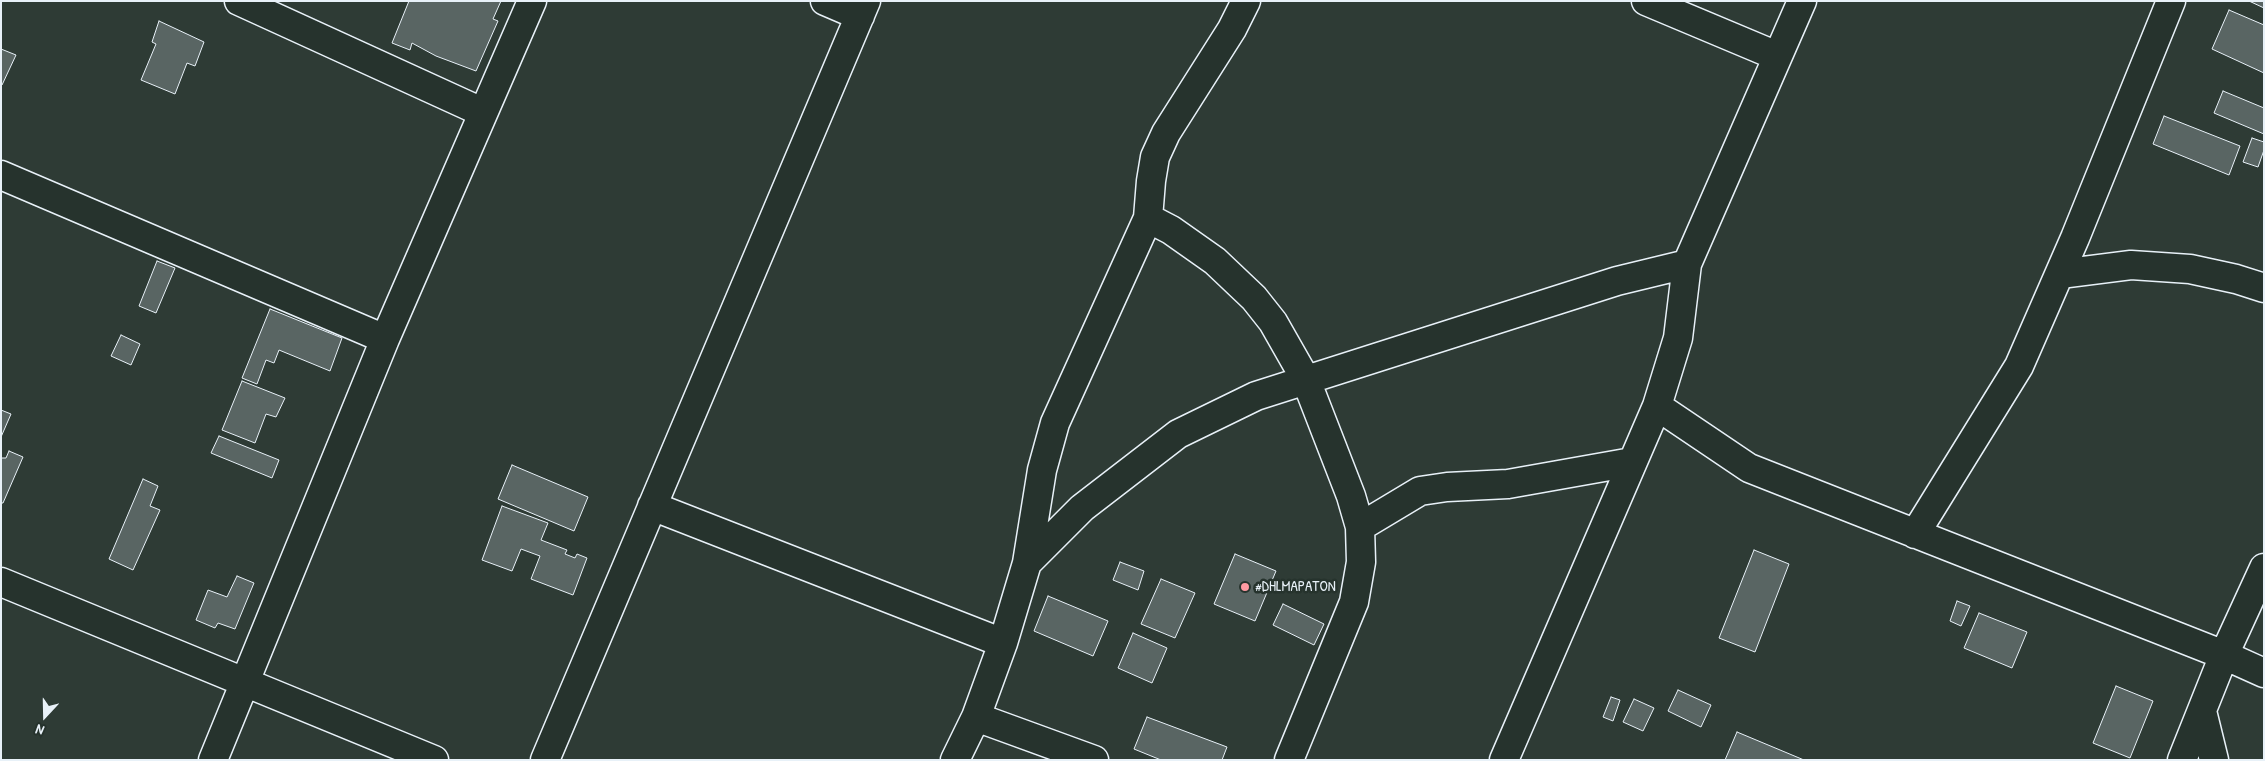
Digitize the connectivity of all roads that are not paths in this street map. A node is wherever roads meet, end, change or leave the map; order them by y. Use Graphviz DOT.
graph roads {
  1 [pos="239,1"];
  2 [pos="532,1"];
  3 [pos="825,1"];
  4 [pos="1246,1"];
  5 [pos="1646,1"];
  6 [pos="1802,1"];
  7 [pos="2171,1"];
  8 [pos="863,9"];
  9 [pos="1778,56"];
  10 [pos="482,112"];
  11 [pos="1,174"];
  12 [pos="1148,218"];
  13 [pos="1687,264"];
  14 [pos="2060,274"];
  15 [pos="2264,288"];
  16 [pos="385,339"];
  17 [pos="1306,380"];
  18 [pos="1657,406"];
  19 [pos="1632,462"];
  20 [pos="652,506"];
  21 [pos="1360,528"];
  22 [pos="1915,534"];
  23 [pos="1027,563"];
  24 [pos="2264,568"];
  25 [pos="1,582"];
  26 [pos="1003,643"];
  27 [pos="2224,655"];
  28 [pos="2264,673"];
  29 [pos="245,682"];
  30 [pos="2202,711"];
  31 [pos="976,717"];
  32 [pos="213,760"];
  33 [pos="434,760"];
  34 [pos="545,760"];
  35 [pos="955,760"];
  36 [pos="1094,760"];
  37 [pos="1288,760"];
  38 [pos="1504,760"];
  39 [pos="2182,760"];
  40 [pos="2214,760"];
  1 -- 10 [label="street"];
  2 -- 10 [label="street"];
  3 -- 8 [label="street"];
  4 -- 12 [label="street"];
  5 -- 9 [label="street"];
  6 -- 9 [label="street"];
  7 -- 14 [label="street"];
  8 -- 20 [label="street"];
  9 -- 13 [label="street"];
  10 -- 16 [label="street"];
  11 -- 16 [label="street"];
  12 -- 17 [label="street"];
  12 -- 23 [label="street"];
  13 -- 17 [label="street"];
  13 -- 18 [label="street"];
  14 -- 15 [label="street"];
  14 -- 22 [label="street"];
  16 -- 29 [label="street"];
  17 -- 21 [label="street"];
  17 -- 23 [label="street"];
  18 -- 19 [label="street"];
  18 -- 22 [label="street"];
  19 -- 21 [label="street"];
  19 -- 38 [label="street"];
  20 -- 26 [label="street"];
  20 -- 34 [label="street"];
  21 -- 37 [label="street"];
  22 -- 27 [label="street"];
  23 -- 26 [label="street"];
  24 -- 27 [label="street"];
  25 -- 29 [label="street"];
  26 -- 31 [label="street"];
  27 -- 28 [label="street"];
  27 -- 30 [label="street"];
  29 -- 32 [label="street"];
  29 -- 33 [label="street"];
  30 -- 39 [label="street"];
  30 -- 40 [label="street"];
  31 -- 35 [label="street"];
  31 -- 36 [label="street"];
}
